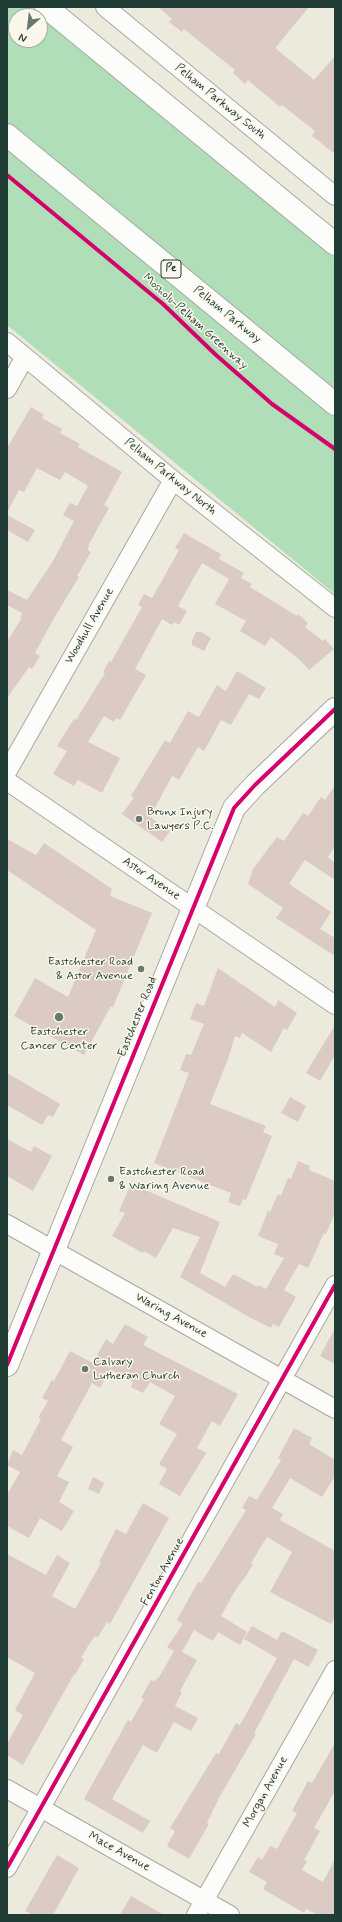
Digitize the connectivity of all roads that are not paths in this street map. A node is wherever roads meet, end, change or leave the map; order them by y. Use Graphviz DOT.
graph roads {
  1 [pos="46,7"];
  2 [pos="105,7"];
  3 [pos="7,135"];
  4 [pos="335,196"];
  5 [pos="335,244"];
  6 [pos="7,342"];
  7 [pos="25,357"];
  8 [pos="7,389"];
  9 [pos="335,404"];
  10 [pos="173,480"];
  11 [pos="335,608"];
  12 [pos="335,709"];
  13 [pos="7,772"];
  14 [pos="7,781"];
  15 [pos="193,907"];
  16 [pos="335,1005"];
  17 [pos="7,1224"];
  18 [pos="55,1251"];
  19 [pos="335,1285"];
  20 [pos="7,1365"];
  21 [pos="283,1379"];
  22 [pos="335,1409"];
  23 [pos="335,1670"];
  24 [pos="7,1789"];
  25 [pos="41,1808"];
  26 [pos="7,1868"];
  27 [pos="201,1908"];
  28 [pos="230,1915"];
  1 -- 5 [label="main road"];
  2 -- 4 [label="street, Pelham Parkway South"];
  3 -- 9 [label="main road, Pelham Parkway / Pe"];
  6 -- 7 [label="street, Pelham Parkway North"];
  7 -- 8 [label="street"];
  7 -- 10 [label="street, Pelham Parkway North"];
  10 -- 11 [label="street, Pelham Parkway North"];
  10 -- 13 [label="street, Woodhull Avenue"];
  12 -- 15 [label="main road, Eastchester Road"];
  14 -- 15 [label="street, Astor Avenue"];
  15 -- 16 [label="street, Astor Avenue"];
  15 -- 18 [label="main road, Eastchester Road"];
  17 -- 18 [label="street, Waring Avenue"];
  18 -- 20 [label="main road, Eastchester Road"];
  18 -- 21 [label="street, Waring Avenue"];
  19 -- 21 [label="street, Fenton Avenue"];
  21 -- 22 [label="street, Waring Avenue"];
  21 -- 25 [label="street, Fenton Avenue"];
  23 -- 27 [label="street, Morgan Avenue"];
  24 -- 25 [label="street, Mace Avenue"];
  25 -- 26 [label="street, Fenton Avenue"];
  25 -- 27 [label="street, Mace Avenue"];
  27 -- 28 [label="street, Mace Avenue"];
}
